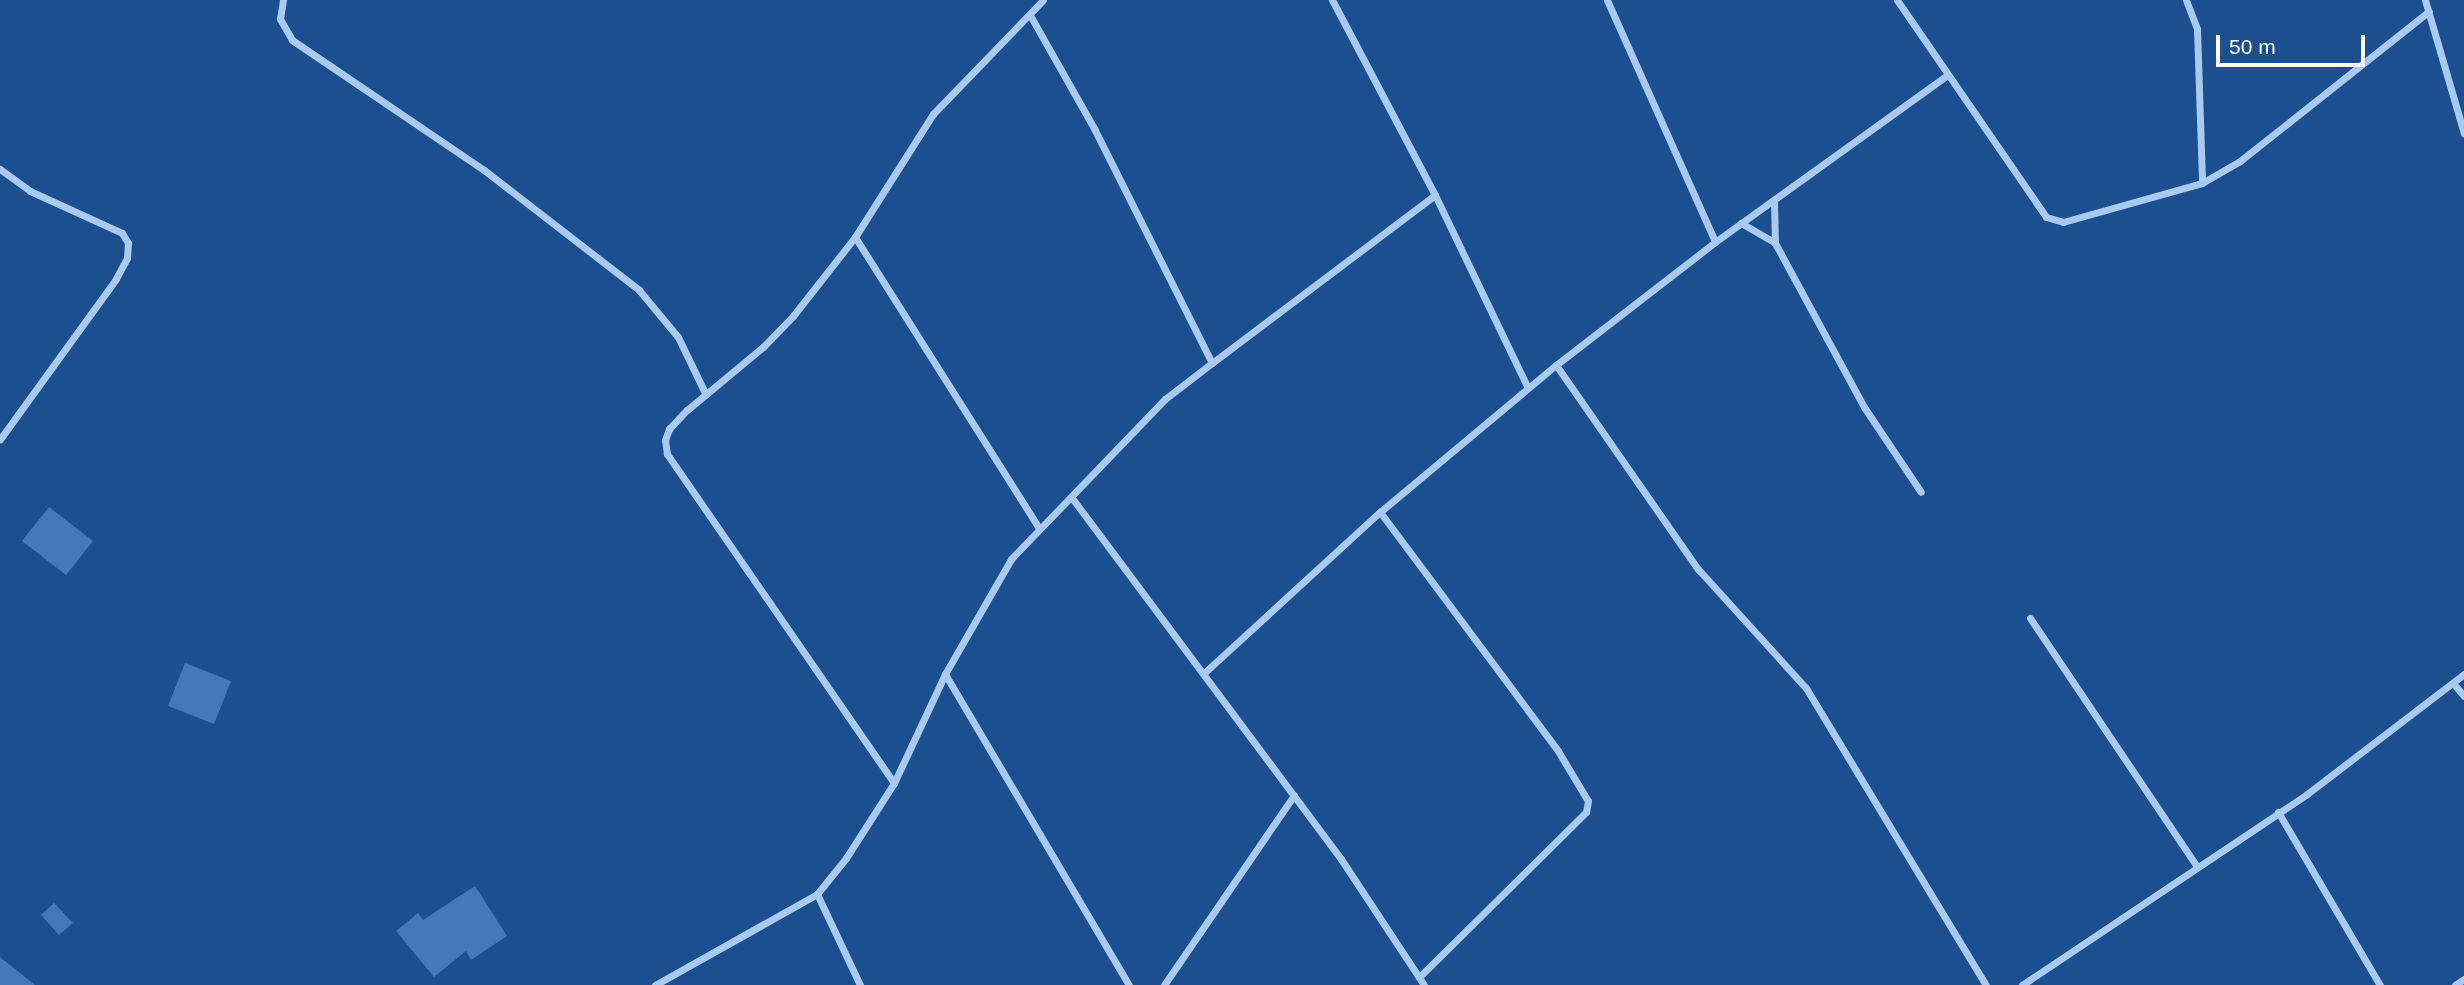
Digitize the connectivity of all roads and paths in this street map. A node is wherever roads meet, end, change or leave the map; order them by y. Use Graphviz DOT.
graph roads {
  1 [pos="283,0"];
  2 [pos="1043,0"];
  3 [pos="1332,0"];
  4 [pos="1607,0"];
  5 [pos="1897,0"];
  6 [pos="2186,0"];
  7 [pos="2196,0"];
  8 [pos="2425,0"];
  9 [pos="2429,10"];
  10 [pos="2192,11"];
  11 [pos="1030,15"];
  12 [pos="1947,75"];
  13 [pos="2464,133"];
  14 [pos="0,169"];
  15 [pos="2202,183"];
  16 [pos="1435,195"];
  17 [pos="1774,200"];
  18 [pos="1741,223"];
  19 [pos="855,237"];
  20 [pos="1715,242"];
  21 [pos="1775,243"];
  22 [pos="1212,363"];
  23 [pos="1556,365"];
  24 [pos="1528,388"];
  25 [pos="706,395"];
  26 [pos="0,439"];
  27 [pos="1921,492"];
  28 [pos="1072,498"];
  29 [pos="1380,512"];
  30 [pos="1039,527"];
  31 [pos="2030,618"];
  32 [pos="1204,673"];
  33 [pos="945,674"];
  34 [pos="2464,674"];
  35 [pos="2454,683"];
  36 [pos="2464,696"];
  37 [pos="894,783"];
  38 [pos="1294,795"];
  39 [pos="2278,812"];
  40 [pos="2196,865"];
  41 [pos="817,894"];
  42 [pos="1419,977"];
  43 [pos="2464,979"];
  44 [pos="655,985"];
  45 [pos="860,985"];
  46 [pos="1129,985"];
  47 [pos="1164,985"];
  48 [pos="1424,985"];
  49 [pos="1986,985"];
  50 [pos="2022,985"];
  51 [pos="2380,985"];
  52 [pos="2455,985"];
  1 -- 25 [label="street"];
  2 -- 11 [label="street"];
  3 -- 16 [label="street"];
  4 -- 20 [label="street"];
  5 -- 12 [label="street"];
  6 -- 10 [label="street"];
  7 -- 10 [label="street"];
  8 -- 9 [label="street"];
  9 -- 13 [label="street"];
  9 -- 15 [label="street"];
  10 -- 15 [label="street"];
  11 -- 19 [label="street"];
  11 -- 22 [label="street"];
  12 -- 15 [label="street"];
  12 -- 17 [label="street"];
  14 -- 26 [label="street"];
  16 -- 22 [label="street"];
  16 -- 24 [label="street"];
  17 -- 18 [label="street"];
  17 -- 21 [label="street"];
  18 -- 20 [label="street"];
  18 -- 21 [label="street"];
  19 -- 25 [label="street"];
  19 -- 30 [label="street"];
  20 -- 23 [label="street"];
  21 -- 27 [label="street"];
  22 -- 28 [label="street"];
  23 -- 24 [label="street"];
  23 -- 49 [label="street"];
  24 -- 29 [label="street"];
  25 -- 37 [label="street"];
  28 -- 30 [label="street"];
  28 -- 32 [label="street"];
  29 -- 32 [label="street"];
  29 -- 42 [label="street"];
  30 -- 33 [label="street"];
  31 -- 40 [label="street"];
  32 -- 38 [label="street"];
  33 -- 37 [label="street"];
  33 -- 46 [label="street"];
  34 -- 35 [label="street"];
  35 -- 36 [label="street"];
  35 -- 39 [label="street"];
  37 -- 41 [label="street"];
  38 -- 42 [label="street"];
  38 -- 47 [label="street"];
  39 -- 40 [label="street"];
  39 -- 51 [label="street"];
  40 -- 50 [label="street"];
  41 -- 44 [label="street"];
  41 -- 45 [label="street"];
  42 -- 48 [label="street"];
  43 -- 52 [label="street"];
}
